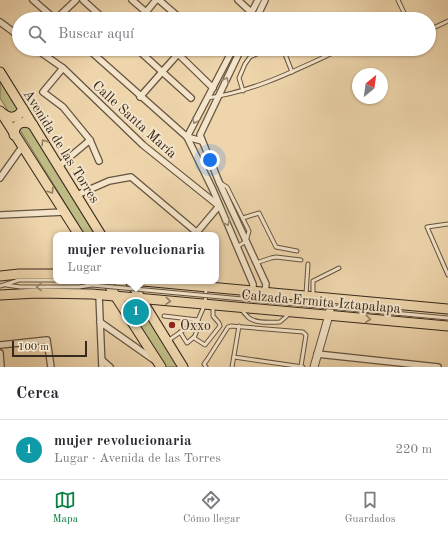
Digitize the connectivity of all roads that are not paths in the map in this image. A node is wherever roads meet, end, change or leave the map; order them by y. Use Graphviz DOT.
graph roads {
  1 [pos="33,0"];
  2 [pos="76,0"];
  3 [pos="83,0"];
  4 [pos="132,0"];
  5 [pos="158,0"];
  6 [pos="238,0"];
  7 [pos="258,0"];
  8 [pos="265,0"];
  9 [pos="398,0"];
  10 [pos="48,12"];
  11 [pos="63,12"];
  12 [pos="96,12"];
  13 [pos="146,12"];
  14 [pos="173,12"];
  15 [pos="251,12"];
  16 [pos="252,12"];
  17 [pos="259,12"];
  18 [pos="404,12"];
  19 [pos="448,21"];
  20 [pos="0,22"];
  21 [pos="436,27"];
  22 [pos="12,31"];
  23 [pos="46,56"];
  24 [pos="96,56"];
  25 [pos="145,56"];
  26 [pos="176,56"];
  27 [pos="180,56"];
  28 [pos="229,56"];
  29 [pos="238,56"];
  30 [pos="252,56"];
  31 [pos="286,56"];
  32 [pos="326,56"];
  33 [pos="62,68"];
  34 [pos="0,72"];
  35 [pos="162,72"];
  36 [pos="292,72"];
  37 [pos="213,88"];
  38 [pos="243,91"];
  39 [pos="140,97"];
  40 [pos="218,97"];
  41 [pos="191,98"];
  42 [pos="207,98"];
  43 [pos="23,109"];
  44 [pos="1,112"];
  45 [pos="33,125"];
  46 [pos="14,135"];
  47 [pos="187,137"];
  48 [pos="90,140"];
  49 [pos="202,141"];
  50 [pos="22,147"];
  51 [pos="99,161"];
  52 [pos="59,166"];
  53 [pos="0,178"];
  54 [pos="219,182"];
  55 [pos="213,190"];
  56 [pos="202,193"];
  57 [pos="77,196"];
  58 [pos="219,206"];
  59 [pos="64,212"];
  60 [pos="0,215"];
  61 [pos="243,218"];
  62 [pos="448,224"];
  63 [pos="77,232"];
  64 [pos="99,232"];
  65 [pos="246,241"];
  66 [pos="237,247"];
  67 [pos="297,251"];
  68 [pos="301,260"];
  69 [pos="256,263"];
  70 [pos="308,264"];
  71 [pos="339,268"];
  72 [pos="53,274"];
  73 [pos="448,275"];
  74 [pos="0,276"];
  75 [pos="53,280"];
  76 [pos="89,284"];
  77 [pos="109,284"];
  78 [pos="132,284"];
  79 [pos="180,284"];
  80 [pos="6,285"];
  81 [pos="92,285"];
  82 [pos="0,286"];
  83 [pos="206,287"];
  84 [pos="253,291"];
  85 [pos="265,292"];
  86 [pos="0,295"];
  87 [pos="99,295"];
  88 [pos="116,296"];
  89 [pos="310,296"];
  90 [pos="332,298"];
  91 [pos="140,299"];
  92 [pos="209,305"];
  93 [pos="240,307"];
  94 [pos="448,309"];
  95 [pos="290,312"];
  96 [pos="329,315"];
  97 [pos="164,316"];
  98 [pos="448,318"];
  99 [pos="198,320"];
  100 [pos="100,322"];
  101 [pos="268,322"];
  102 [pos="239,326"];
  103 [pos="448,326"];
  104 [pos="267,329"];
  105 [pos="180,332"];
  106 [pos="194,337"];
  107 [pos="167,341"];
  108 [pos="0,345"];
  109 [pos="0,353"];
  110 [pos="317,354"];
  111 [pos="234,357"];
  112 [pos="102,360"];
  113 [pos="160,365"];
  114 [pos="2,367"];
  115 [pos="51,367"];
  116 [pos="102,367"];
  117 [pos="110,367"];
  118 [pos="183,367"];
  119 [pos="206,367"];
  120 [pos="232,367"];
  121 [pos="302,367"];
  122 [pos="314,367"];
  123 [pos="438,367"];
  1 -- 10 [label="street"];
  2 -- 11 [label="street"];
  3 -- 12 [label="street"];
  4 -- 13 [label="street"];
  5 -- 13 [label="street"];
  5 -- 14 [label="street"];
  6 -- 15 [label="street"];
  7 -- 16 [label="street"];
  8 -- 17 [label="street"];
  9 -- 18 [label="lane"];
  19 -- 21 [label="lane"];
  20 -- 22 [label="street"];
  23 -- 33 [label="street, Calle Santa María"];
  24 -- 39 [label="street"];
  25 -- 35 [label="street"];
  26 -- 35 [label="street"];
  27 -- 37 [label="street"];
  28 -- 37 [label="street"];
  40 -- 29 [label="street, one-way"];
  30 -- 38 [label="lane"];
  31 -- 36 [label="lane"];
  32 -- 36 [label="lane"];
  33 -- 48 [label="street"];
  33 -- 56 [label="street, Calle Santa María"];
  34 -- 43 [label="main road, Avenida de las Torres"];
  35 -- 39 [label="street"];
  35 -- 41 [label="street"];
  36 -- 38 [label="lane"];
  37 -- 42 [label="street"];
  38 -- 40 [label="lane"];
  39 -- 47 [label="street"];
  40 -- 42 [label="lane"];
  40 -- 49 [label="street"];
  42 -- 47 [label="street, one-way"];
  43 -- 44 [label="main road"];
  43 -- 45 [label="main road, Avenida de las Torres"];
  44 -- 46 [label="main road"];
  45 -- 46 [label="main road"];
  52 -- 45 [label="main road, Avenida de las Torres, one-way"];
  46 -- 50 [label="main road"];
  47 -- 49 [label="street"];
  47 -- 55 [label="street"];
  48 -- 51 [label="street"];
  48 -- 52 [label="street"];
  49 -- 54 [label="street"];
  50 -- 53 [label="street"];
  50 -- 59 [label="main road, one-way"];
  52 -- 57 [label="main road, Avenida de las Torres"];
  54 -- 55 [label="street"];
  54 -- 61 [label="lane"];
  54 -- 65 [label="street"];
  55 -- 56 [label="street"];
  55 -- 58 [label="street"];
  56 -- 58 [label="street, Calle Santa María"];
  57 -- 58 [label="street"];
  57 -- 64 [label="main road, Avenida de las Torres"];
  58 -- 66 [label="street, one-way"];
  59 -- 60 [label="street"];
  59 -- 63 [label="main road"];
  61 -- 65 [label="lane"];
  61 -- 67 [label="lane"];
  62 -- 73 [label="lane"];
  65 -- 66 [label="lane"];
  65 -- 69 [label="street"];
  66 -- 84 [label="street"];
  68 -- 69 [label="lane"];
  69 -- 85 [label="street"];
  70 -- 89 [label="lane"];
  71 -- 89 [label="lane"];
  72 -- 74 [label="main road"];
  75 -- 80 [label="lane"];
  76 -- 81 [label="lane"];
  77 -- 88 [label="main road"];
  78 -- 91 [label="main road"];
  79 -- 83 [label="main road, Calzada Ermita Iztapalapa"];
  81 -- 80 [label="lane, one-way"];
  80 -- 82 [label="lane"];
  81 -- 98 [label="lane, bridge"];
  83 -- 84 [label="main road, Calzada Ermita Iztapalapa"];
  83 -- 92 [label="lane"];
  84 -- 85 [label="main road, Calzada Ermita Iztapalapa"];
  85 -- 89 [label="main road, Calzada Ermita Iztapalapa"];
  86 -- 87 [label="main road, Calzada Ermita Iztapalapa"];
  87 -- 88 [label="main road, Calzada Ermita Iztapalapa"];
  87 -- 100 [label="street"];
  88 -- 91 [label="main road, Calzada Ermita Iztapalapa"];
  88 -- 113 [label="main road"];
  89 -- 90 [label="main road, Calzada Ermita Iztapalapa"];
  90 -- 94 [label="main road, Calzada Ermita Iztapalapa"];
  90 -- 96 [label="street"];
  91 -- 92 [label="main road, Calzada Ermita Iztapalapa, one-way"];
  91 -- 107 [label="main road"];
  92 -- 93 [label="main road, Calzada Ermita Iztapalapa"];
  92 -- 99 [label="lane"];
  92 -- 106 [label="lane"];
  93 -- 95 [label="main road, Calzada Ermita Iztapalapa"];
  93 -- 101 [label="lane"];
  95 -- 96 [label="main road, Calzada Ermita Iztapalapa"];
  95 -- 101 [label="lane"];
  96 -- 103 [label="main road, Calzada Ermita Iztapalapa, one-way"];
  96 -- 110 [label="street"];
  97 -- 99 [label="lane"];
  99 -- 105 [label="lane"];
  99 -- 106 [label="lane"];
  100 -- 112 [label="street"];
  100 -- 113 [label="street"];
  101 -- 104 [label="lane"];
  102 -- 104 [label="lane"];
  102 -- 111 [label="lane"];
  102 -- 119 [label="lane"];
  104 -- 121 [label="lane"];
  105 -- 106 [label="lane"];
  105 -- 107 [label="lane"];
  107 -- 118 [label="main road"];
  108 -- 115 [label="street"];
  109 -- 114 [label="street"];
  110 -- 122 [label="street"];
  110 -- 123 [label="street"];
  111 -- 120 [label="lane"];
  111 -- 121 [label="lane"];
  112 -- 116 [label="street"];
  112 -- 117 [label="street"];
}
